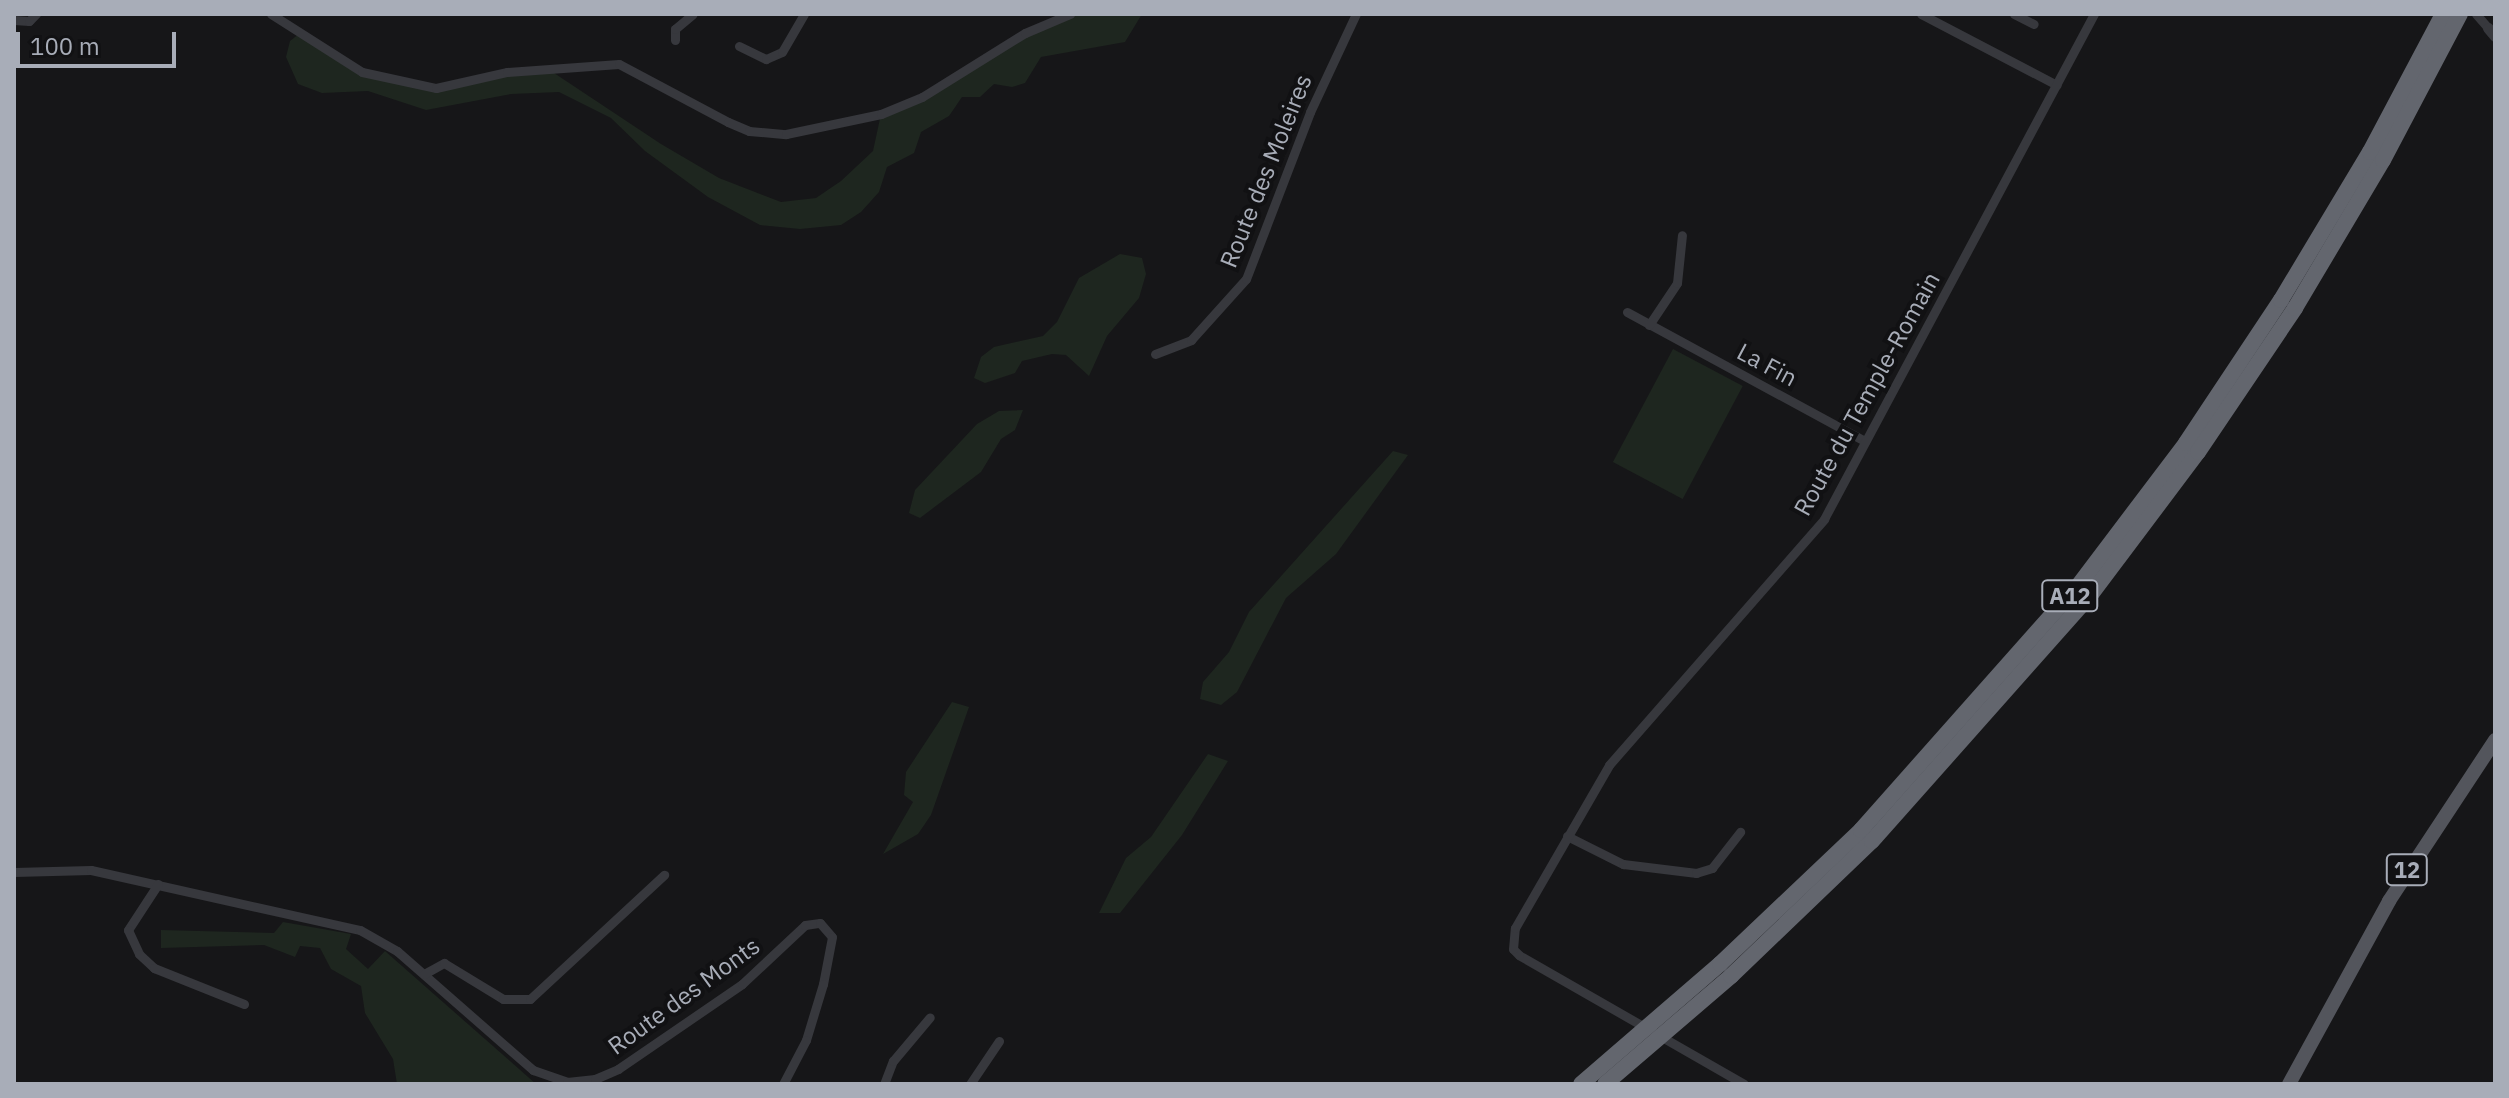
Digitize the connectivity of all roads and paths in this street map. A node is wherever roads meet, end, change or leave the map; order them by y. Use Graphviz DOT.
graph roads {
  1 [pos="36,14"];
  2 [pos="271,14"];
  3 [pos="693,14"];
  4 [pos="804,14"];
  5 [pos="1070,14"];
  6 [pos="1356,14"];
  7 [pos="1921,14"];
  8 [pos="2014,14"];
  9 [pos="2094,14"];
  10 [pos="2443,14"];
  11 [pos="2460,14"];
  12 [pos="2476,14"];
  13 [pos="14,20"];
  14 [pos="2034,24"];
  15 [pos="2492,32"];
  16 [pos="675,40"];
  17 [pos="739,46"];
  18 [pos="2057,85"];
  19 [pos="1682,235"];
  20 [pos="1627,312"];
  21 [pos="1649,325"];
  22 [pos="1155,354"];
  23 [pos="1865,441"];
  24 [pos="2495,740"];
  25 [pos="1740,832"];
  26 [pos="1567,836"];
  27 [pos="14,872"];
  28 [pos="664,875"];
  29 [pos="158,884"];
  30 [pos="424,974"];
  31 [pos="244,1004"];
  32 [pos="930,1017"];
  33 [pos="999,1041"];
  34 [pos="783,1084"];
  35 [pos="884,1084"];
  36 [pos="970,1084"];
  37 [pos="1581,1084"];
  38 [pos="1605,1084"];
  39 [pos="1744,1084"];
  40 [pos="2289,1084"];
  1 -- 13 [label="street"];
  2 -- 5 [label="street"];
  3 -- 16 [label="street"];
  4 -- 17 [label="street"];
  6 -- 22 [label="street, Route des Moleires"];
  7 -- 18 [label="street"];
  8 -- 14 [label="street"];
  9 -- 18 [label="street, Route du Temple-Romain"];
  10 -- 37 [label="highway, A12"];
  11 -- 38 [label="highway, A12"];
  12 -- 15 [label="street"];
  18 -- 23 [label="street, Route du Temple-Romain"];
  19 -- 21 [label="street"];
  20 -- 21 [label="street, La Fin"];
  21 -- 23 [label="street, La Fin"];
  23 -- 26 [label="street, Route du Temple-Romain"];
  24 -- 40 [label="main road, 12"];
  25 -- 26 [label="street"];
  26 -- 39 [label="street, Route du Temple-Romain"];
  27 -- 29 [label="street, Route des Monts"];
  28 -- 30 [label="street"];
  29 -- 30 [label="street, Route des Monts"];
  29 -- 31 [label="street"];
  30 -- 34 [label="street, Route des Monts"];
  32 -- 35 [label="street"];
  33 -- 36 [label="street"];
}
